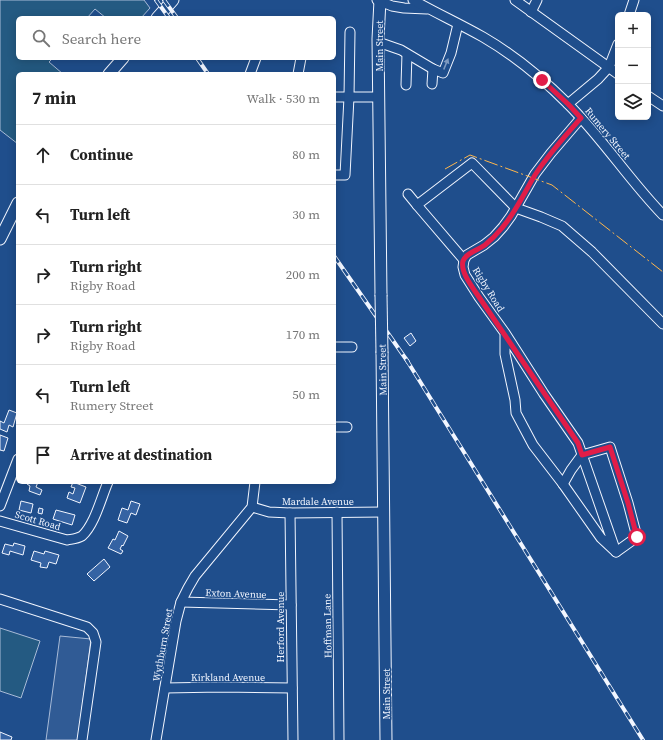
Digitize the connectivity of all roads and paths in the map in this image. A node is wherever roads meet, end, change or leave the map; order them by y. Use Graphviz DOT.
graph roads {
  1 [pos="172,0"];
  2 [pos="379,0"];
  3 [pos="413,0"];
  4 [pos="515,0"];
  5 [pos="537,0"];
  6 [pos="634,0"];
  7 [pos="428,9"];
  8 [pos="532,12"];
  9 [pos="629,12"];
  10 [pos="159,16"];
  11 [pos="458,24"];
  12 [pos="350,32"];
  13 [pos="378,42"];
  14 [pos="616,48"];
  15 [pos="407,54"];
  16 [pos="121,60"];
  17 [pos="255,60"];
  18 [pos="301,60"];
  19 [pos="609,67"];
  20 [pos="433,69"];
  21 [pos="111,72"];
  22 [pos="251,72"];
  23 [pos="298,72"];
  24 [pos="615,72"];
  25 [pos="432,84"];
  26 [pos="406,85"];
  27 [pos="336,97"];
  28 [pos="349,97"];
  29 [pos="379,97"];
  30 [pos="651,98"];
  31 [pos="568,104"];
  32 [pos="663,106"];
  33 [pos="581,118"];
  34 [pos="336,175"];
  35 [pos="408,194"];
  36 [pos="416,205"];
  37 [pos="16,207"];
  38 [pos="516,208"];
  39 [pos="663,215"];
  40 [pos="0,239"];
  41 [pos="464,260"];
  42 [pos="663,324"];
  43 [pos="505,333"];
  44 [pos="336,347"];
  45 [pos="352,347"];
  46 [pos="347,426"];
  47 [pos="336,427"];
  48 [pos="582,455"];
  49 [pos="16,464"];
  50 [pos="107,484"];
  51 [pos="255,484"];
  52 [pos="563,484"];
  53 [pos="0,506"];
  54 [pos="252,507"];
  55 [pos="337,512"];
  56 [pos="384,512"];
  57 [pos="290,513"];
  58 [pos="0,521"];
  59 [pos="616,552"];
  60 [pos="0,599"];
  61 [pos="181,602"];
  62 [pos="291,605"];
  63 [pos="165,688"];
  64 [pos="292,688"];
  65 [pos="82,740"];
  66 [pos="156,740"];
  67 [pos="293,740"];
  68 [pos="339,740"];
  69 [pos="386,740"];
  1 -- 10 [label="main road"];
  2 -- 7 [label="street, Rumery Street"];
  2 -- 13 [label="main road, Main Street"];
  3 -- 7 [label="street, Rumery Street"];
  4 -- 8 [label="street"];
  5 -- 8 [label="street"];
  6 -- 9 [label="street"];
  7 -- 11 [label="street, Rumery Street"];
  8 -- 19 [label="street"];
  20 -- 11 [label="street, one-way"];
  11 -- 31 [label="street, Rumery Street"];
  12 -- 28 [label="street"];
  13 -- 15 [label="street"];
  13 -- 29 [label="main road, Main Street"];
  14 -- 19 [label="street"];
  15 -- 20 [label="street"];
  15 -- 26 [label="street"];
  16 -- 21 [label="main road"];
  17 -- 22 [label="street"];
  18 -- 23 [label="street"];
  19 -- 24 [label="street"];
  19 -- 31 [label="street"];
  20 -- 25 [label="street"];
  27 -- 28 [label="street"];
  28 -- 29 [label="street"];
  28 -- 34 [label="street"];
  29 -- 56 [label="main road, Main Street, bridge"];
  30 -- 32 [label="street"];
  31 -- 33 [label="street, Rumery Street"];
  33 -- 38 [label="street, Rigby Road"];
  33 -- 39 [label="street, Rumery Street"];
  35 -- 36 [label="street"];
  36 -- 38 [label="street"];
  36 -- 41 [label="street"];
  37 -- 40 [label="main road"];
  38 -- 41 [label="street, Rigby Road"];
  38 -- 42 [label="street"];
  41 -- 43 [label="street, Rigby Road"];
  43 -- 48 [label="street, Rigby Road"];
  43 -- 52 [label="street"];
  44 -- 45 [label="street"];
  46 -- 47 [label="street"];
  48 -- 52 [label="street"];
  48 -- 59 [label="street, Rigby Road"];
  48 -- 59 [label="street"];
  49 -- 53 [label="street"];
  50 -- 58 [label="street, Scott Road"];
  51 -- 54 [label="street"];
  52 -- 59 [label="street"];
  54 -- 57 [label="street, Mardale Avenue"];
  54 -- 61 [label="street, Wythburn Street"];
  55 -- 56 [label="street, Mardale Avenue"];
  55 -- 57 [label="street, Mardale Avenue"];
  55 -- 68 [label="street, Hoffman Lane"];
  56 -- 69 [label="main road, Main Street"];
  57 -- 62 [label="street, Herford Avenue"];
  60 -- 65 [label="street"];
  61 -- 62 [label="street, Exton Avenue"];
  61 -- 63 [label="street, Wythburn Street"];
  62 -- 64 [label="street, Herford Avenue"];
  63 -- 64 [label="street, Kirkland Avenue"];
  63 -- 66 [label="street, Wythburn Street"];
  64 -- 67 [label="street, Herford Avenue"];
}
